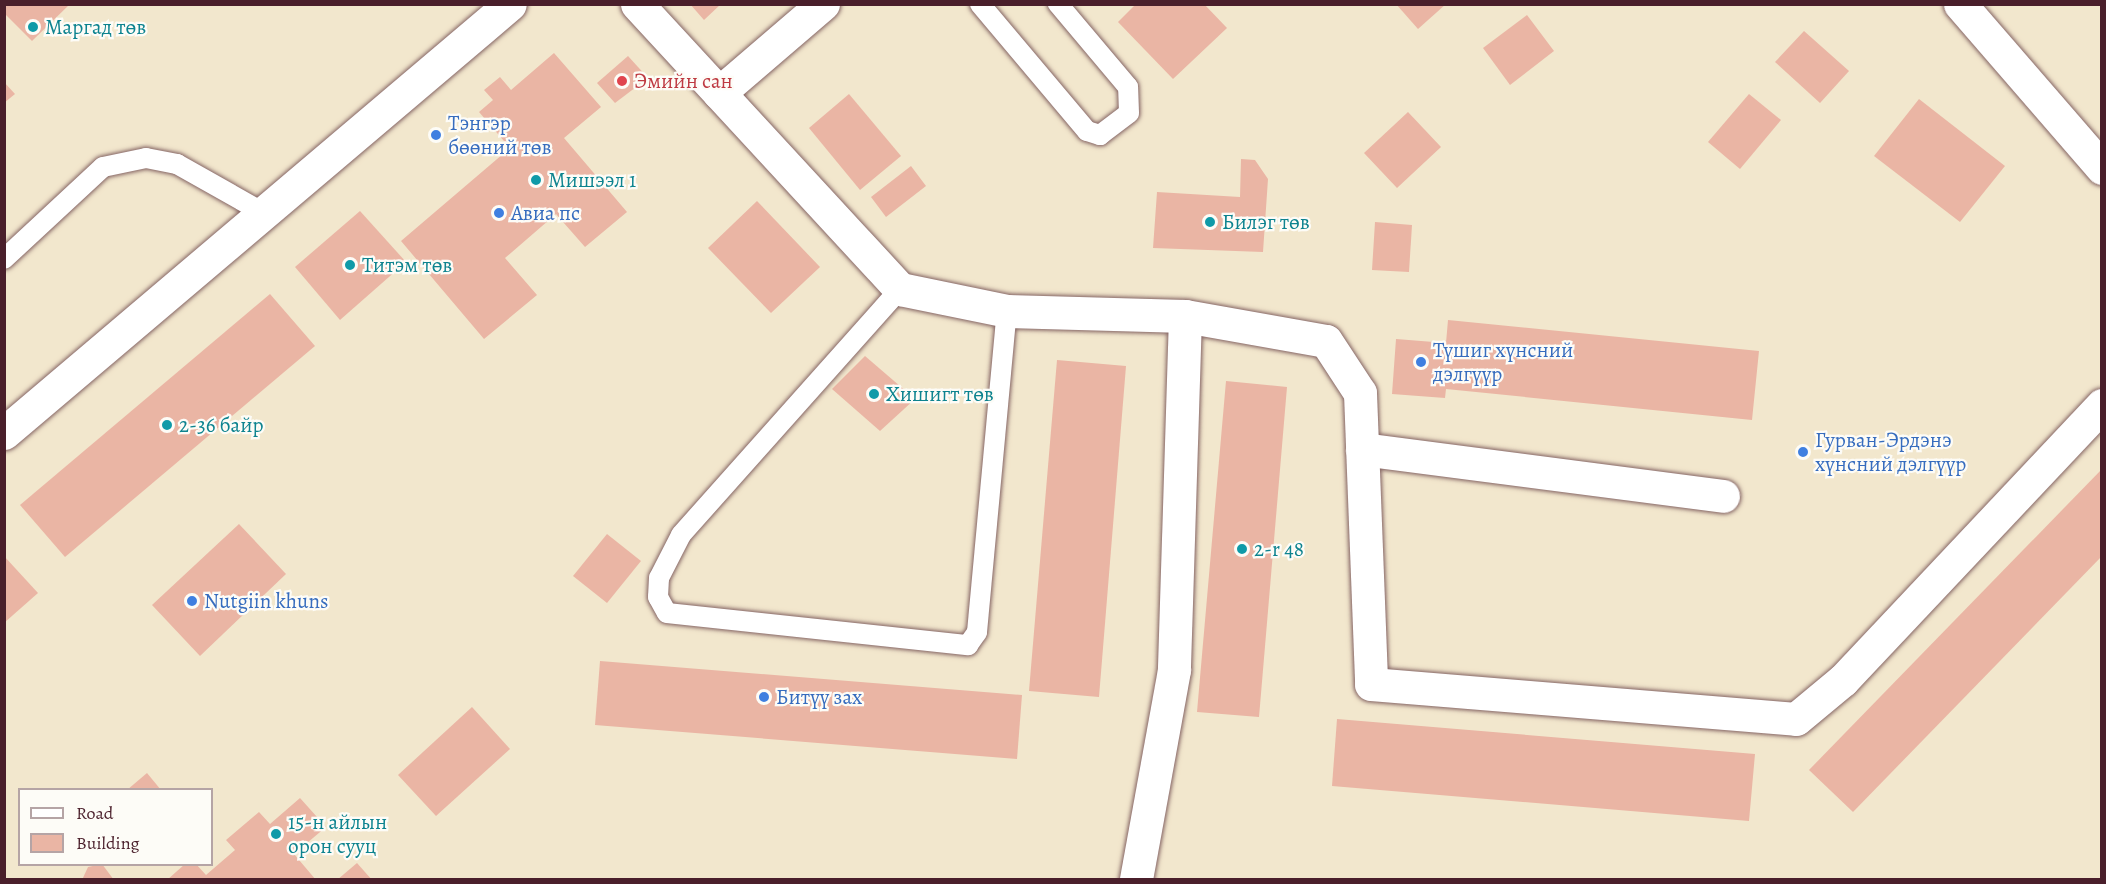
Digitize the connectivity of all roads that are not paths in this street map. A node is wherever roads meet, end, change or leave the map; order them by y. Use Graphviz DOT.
graph roads {
  1 [pos="510,4"];
  2 [pos="637,4"];
  3 [pos="823,4"];
  4 [pos="980,4"];
  5 [pos="1058,4"];
  6 [pos="1960,4"];
  7 [pos="719,93"];
  8 [pos="2102,168"];
  9 [pos="264,213"];
  10 [pos="4,259"];
  11 [pos="900,290"];
  12 [pos="1007,311"];
  13 [pos="1185,316"];
  14 [pos="2102,405"];
  15 [pos="4,433"];
  16 [pos="1362,449"];
  17 [pos="1723,496"];
  18 [pos="1136,879"];
  1 -- 9 [label="street"];
  2 -- 7 [label="street"];
  3 -- 7 [label="street"];
  4 -- 5 [label="lane"];
  6 -- 8 [label="street"];
  7 -- 11 [label="street"];
  9 -- 10 [label="lane"];
  9 -- 15 [label="street"];
  11 -- 12 [label="street"];
  11 -- 12 [label="lane"];
  12 -- 13 [label="street"];
  13 -- 16 [label="street"];
  13 -- 18 [label="street"];
  14 -- 16 [label="street"];
  16 -- 17 [label="street"];
}
